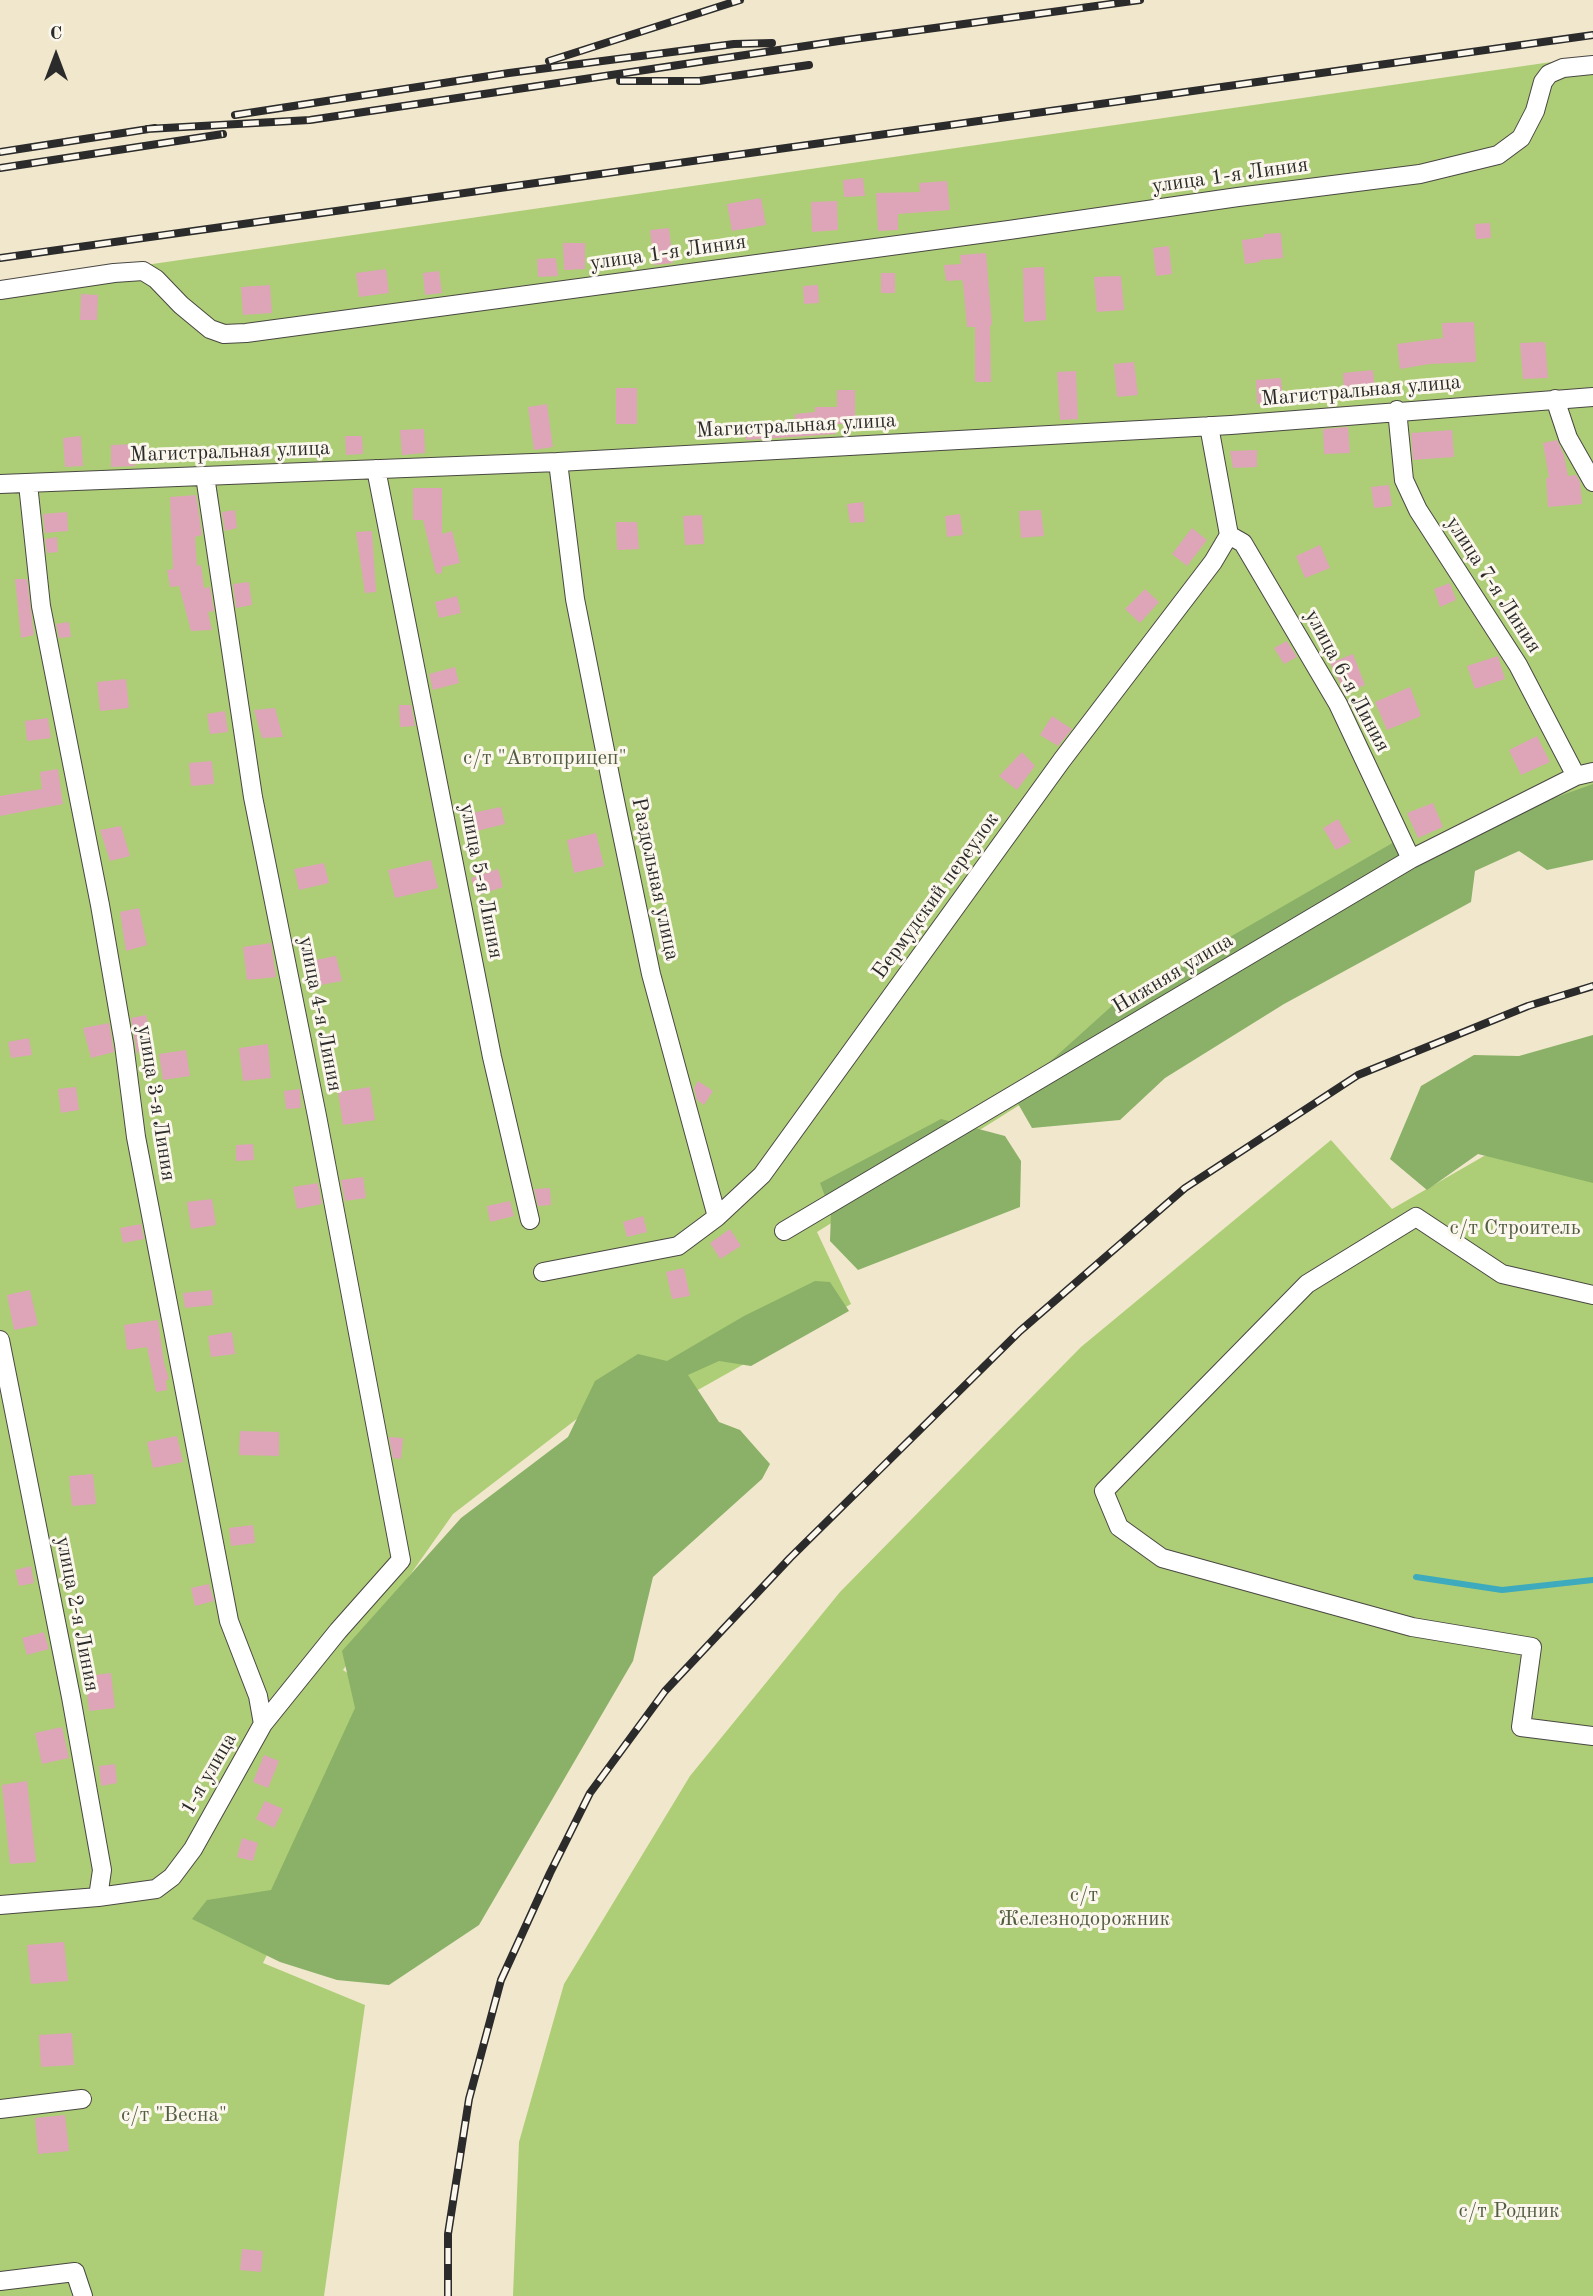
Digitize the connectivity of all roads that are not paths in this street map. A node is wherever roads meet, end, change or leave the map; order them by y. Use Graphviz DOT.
graph roads {
  1 [pos="1593,65"];
  2 [pos="0,290"];
  3 [pos="1593,397"];
  4 [pos="1555,400"];
  5 [pos="1396,410"];
  6 [pos="1209,426"];
  7 [pos="558,462"];
  8 [pos="376,469"];
  9 [pos="205,476"];
  10 [pos="1593,482"];
  11 [pos="0,484"];
  12 [pos="28,484"];
  13 [pos="1230,535"];
  14 [pos="1585,774"];
  15 [pos="1411,859"];
  16 [pos="717,1217"];
  17 [pos="530,1220"];
  18 [pos="784,1230"];
  19 [pos="543,1272"];
  20 [pos="1593,1295"];
  21 [pos="0,1340"];
  22 [pos="401,1560"];
  23 [pos="263,1724"];
  24 [pos="1593,1736"];
  25 [pos="99,1897"];
  26 [pos="0,1905"];
  27 [pos="82,2099"];
  28 [pos="0,2109"];
  29 [pos="0,2281"];
  30 [pos="83,2296"];
  1 -- 2 [label="street, улица 1-я Линия"];
  3 -- 4 [label="street, Магистральная улица"];
  4 -- 5 [label="street, Магистральная улица"];
  4 -- 10 [label="street"];
  5 -- 6 [label="street, Магистральная улица"];
  5 -- 14 [label="street, улица 7-я Линия"];
  6 -- 7 [label="street, Магистральная улица"];
  6 -- 13 [label="street"];
  7 -- 8 [label="street, Магистральная улица"];
  7 -- 16 [label="street, Раздольная улица"];
  8 -- 9 [label="street, Магистральная улица"];
  8 -- 17 [label="street, улица 5-я Линия"];
  9 -- 12 [label="street, Магистральная улица"];
  9 -- 22 [label="street, улица 4-я Линия"];
  11 -- 12 [label="street, Магистральная улица"];
  12 -- 23 [label="street, улица 3-я Линия"];
  13 -- 15 [label="street, улица 6-я Линия"];
  13 -- 16 [label="street, Бермудский переулок"];
  14 -- 15 [label="street, Нижняя улица"];
  15 -- 18 [label="street, Нижняя улица"];
  16 -- 19 [label="street, Бермудский переулок"];
  20 -- 24 [label="street"];
  21 -- 25 [label="street, улица 2-я Линия"];
  22 -- 23 [label="street, 1-я улица"];
  23 -- 25 [label="street, 1-я улица"];
  25 -- 26 [label="street, 1-я улица"];
  27 -- 28 [label="street"];
  29 -- 30 [label="street"];
}
